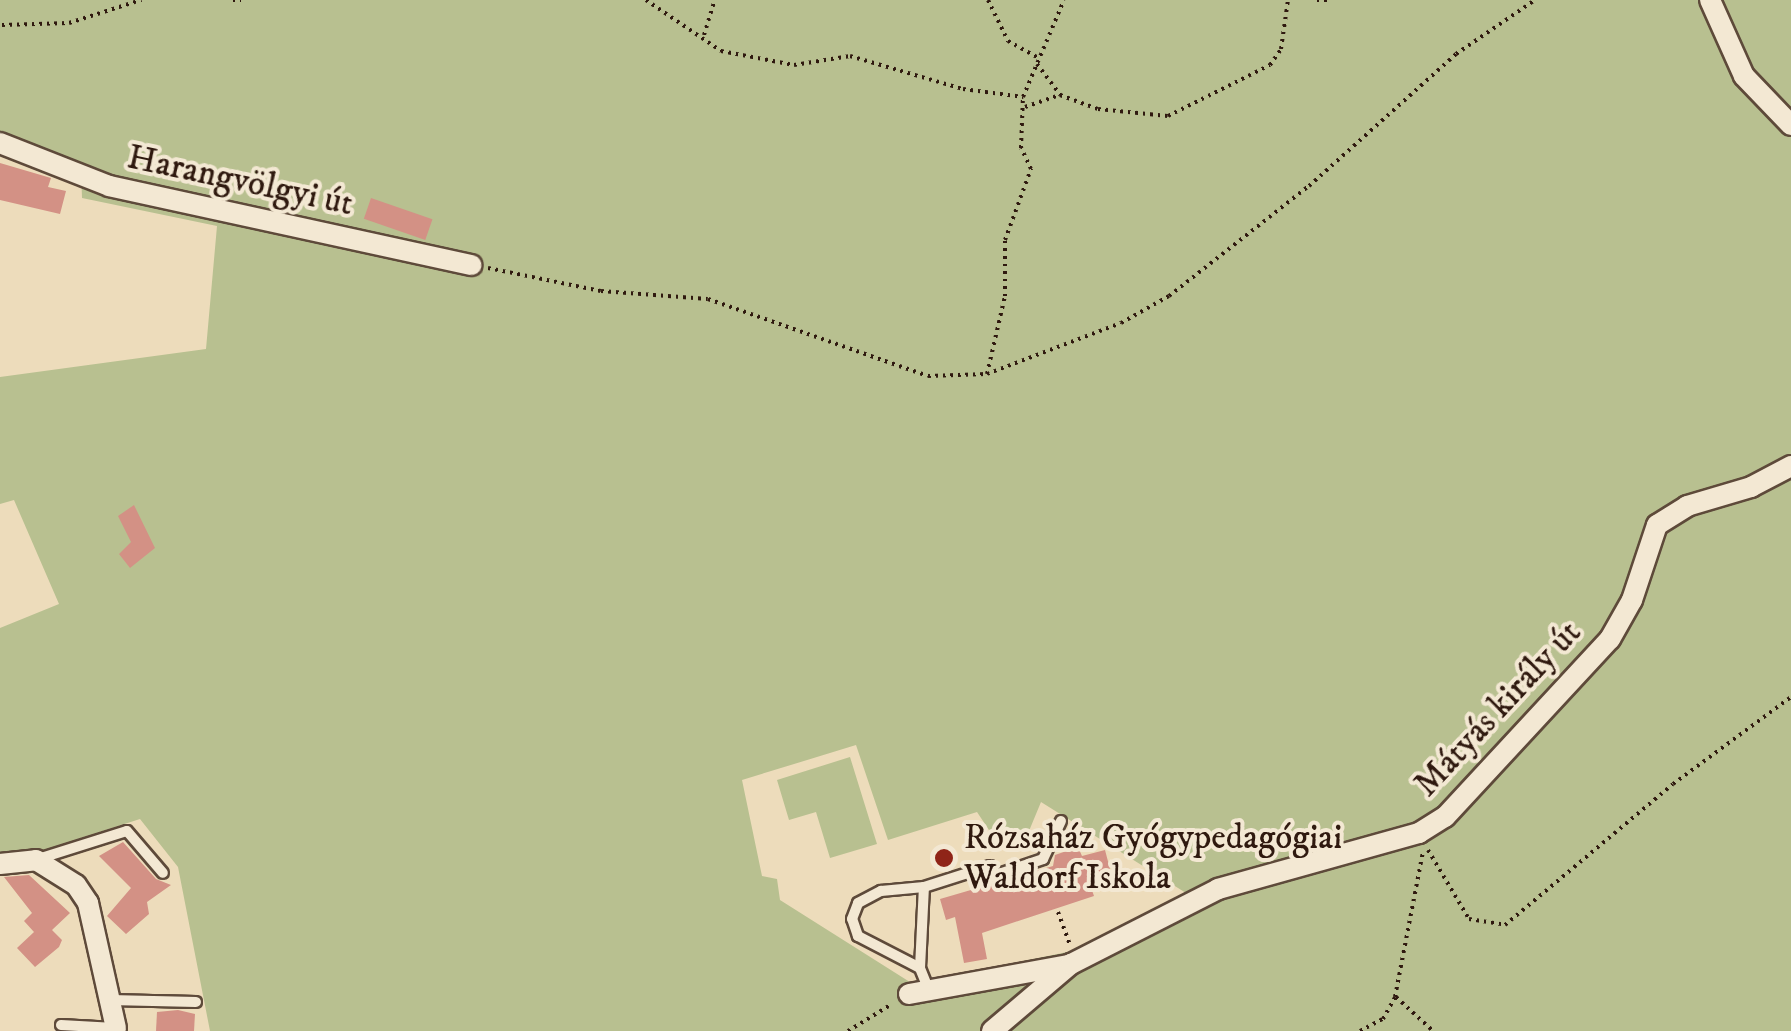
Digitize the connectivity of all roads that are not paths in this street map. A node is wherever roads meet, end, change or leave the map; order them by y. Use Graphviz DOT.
graph roads {
  1 [pos="1710,0"];
  2 [pos="1791,125"];
  3 [pos="0,143"];
  4 [pos="471,264"];
  5 [pos="1791,466"];
  6 [pos="1061,821"];
  7 [pos="36,860"];
  8 [pos="0,864"];
  9 [pos="164,873"];
  10 [pos="924,887"];
  11 [pos="1073,963"];
  12 [pos="919,983"];
  13 [pos="109,1000"];
  14 [pos="196,1002"];
  15 [pos="60,1026"];
  16 [pos="116,1028"];
  17 [pos="992,1031"];
  1 -- 2 [label="street"];
  3 -- 4 [label="street, Harangvölgyi út"];
  5 -- 11 [label="street, Mátyás király út"];
  6 -- 10 [label="lane"];
  7 -- 8 [label="street"];
  7 -- 9 [label="lane"];
  7 -- 13 [label="street"];
  10 -- 12 [label="lane"];
  10 -- 12 [label="lane"];
  11 -- 12 [label="street"];
  11 -- 17 [label="street"];
  13 -- 14 [label="lane"];
  13 -- 16 [label="street"];
  15 -- 16 [label="lane"];
}
